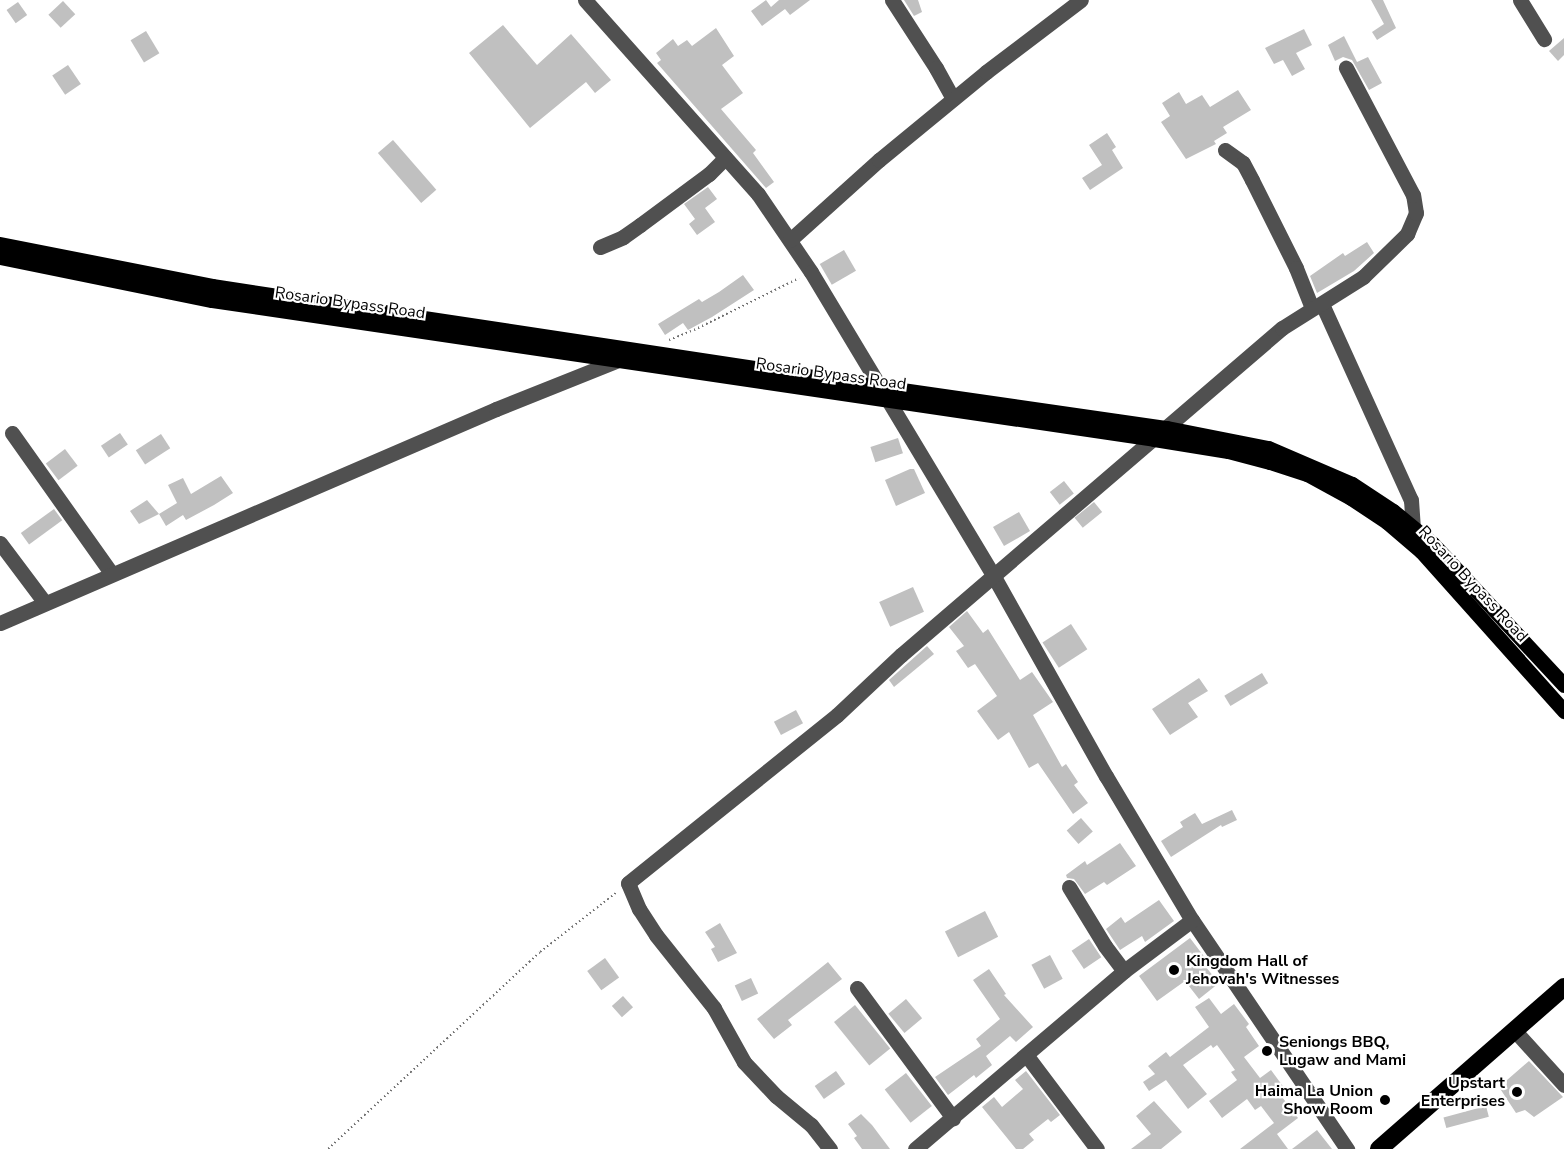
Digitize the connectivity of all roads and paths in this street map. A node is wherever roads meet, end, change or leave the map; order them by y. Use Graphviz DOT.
graph roads {
  1 [pos="585,0"];
  2 [pos="891,0"];
  3 [pos="1081,0"];
  4 [pos="1520,0"];
  5 [pos="1544,39"];
  6 [pos="1346,68"];
  7 [pos="953,99"];
  8 [pos="1225,150"];
  9 [pos="725,158"];
  10 [pos="790,240"];
  11 [pos="0,244"];
  12 [pos="600,247"];
  13 [pos="0,257"];
  14 [pos="811,272"];
  15 [pos="1317,306"];
  16 [pos="641,351"];
  17 [pos="616,361"];
  18 [pos="881,387"];
  19 [pos="890,401"];
  20 [pos="1167,428"];
  21 [pos="12,433"];
  22 [pos="1154,439"];
  23 [pos="1413,527"];
  24 [pos="0,543"];
  25 [pos="112,574"];
  26 [pos="993,575"];
  27 [pos="45,603"];
  28 [pos="0,623"];
  29 [pos="1564,686"];
  30 [pos="1564,711"];
  31 [pos="628,884"];
  32 [pos="1069,887"];
  33 [pos="1192,920"];
  34 [pos="1124,971"];
  35 [pos="1564,987"];
  36 [pos="856,988"];
  37 [pos="1515,1031"];
  38 [pos="1027,1056"];
  39 [pos="1564,1085"];
  40 [pos="953,1118"];
  41 [pos="328,1149"];
  42 [pos="830,1149"];
  43 [pos="915,1149"];
  44 [pos="1097,1149"];
  45 [pos="1347,1149"];
  46 [pos="1379,1149"];
  1 -- 9 [label="street"];
  2 -- 7 [label="street"];
  3 -- 7 [label="street"];
  4 -- 5 [label="street"];
  6 -- 15 [label="street"];
  7 -- 10 [label="street"];
  8 -- 15 [label="street"];
  9 -- 10 [label="street"];
  9 -- 12 [label="street"];
  10 -- 14 [label="street"];
  11 -- 16 [label="main road, Rosario Bypass Road"];
  13 -- 17 [label="main road, Rosario Bypass Road"];
  14 -- 16 [label="path"];
  14 -- 18 [label="street"];
  15 -- 20 [label="street"];
  15 -- 23 [label="street"];
  16 -- 18 [label="main road, Rosario Bypass Road"];
  17 -- 19 [label="main road, Rosario Bypass Road"];
  17 -- 25 [label="street"];
  18 -- 19 [label="street"];
  18 -- 20 [label="main road, Rosario Bypass Road"];
  19 -- 22 [label="main road, Rosario Bypass Road"];
  19 -- 26 [label="street"];
  20 -- 22 [label="street"];
  20 -- 23 [label="main road, Rosario Bypass Road"];
  21 -- 25 [label="street"];
  22 -- 26 [label="street"];
  22 -- 30 [label="main road, Rosario Bypass Road"];
  23 -- 29 [label="main road, Rosario Bypass Road"];
  24 -- 27 [label="street"];
  25 -- 27 [label="street"];
  26 -- 31 [label="street"];
  26 -- 33 [label="street"];
  27 -- 28 [label="street"];
  31 -- 41 [label="path"];
  31 -- 42 [label="street"];
  32 -- 34 [label="street"];
  33 -- 34 [label="street"];
  33 -- 45 [label="street"];
  34 -- 38 [label="street"];
  35 -- 37 [label="highway"];
  36 -- 40 [label="street"];
  37 -- 39 [label="street"];
  37 -- 46 [label="highway"];
  38 -- 40 [label="street"];
  38 -- 44 [label="street"];
  40 -- 43 [label="street"];
}
